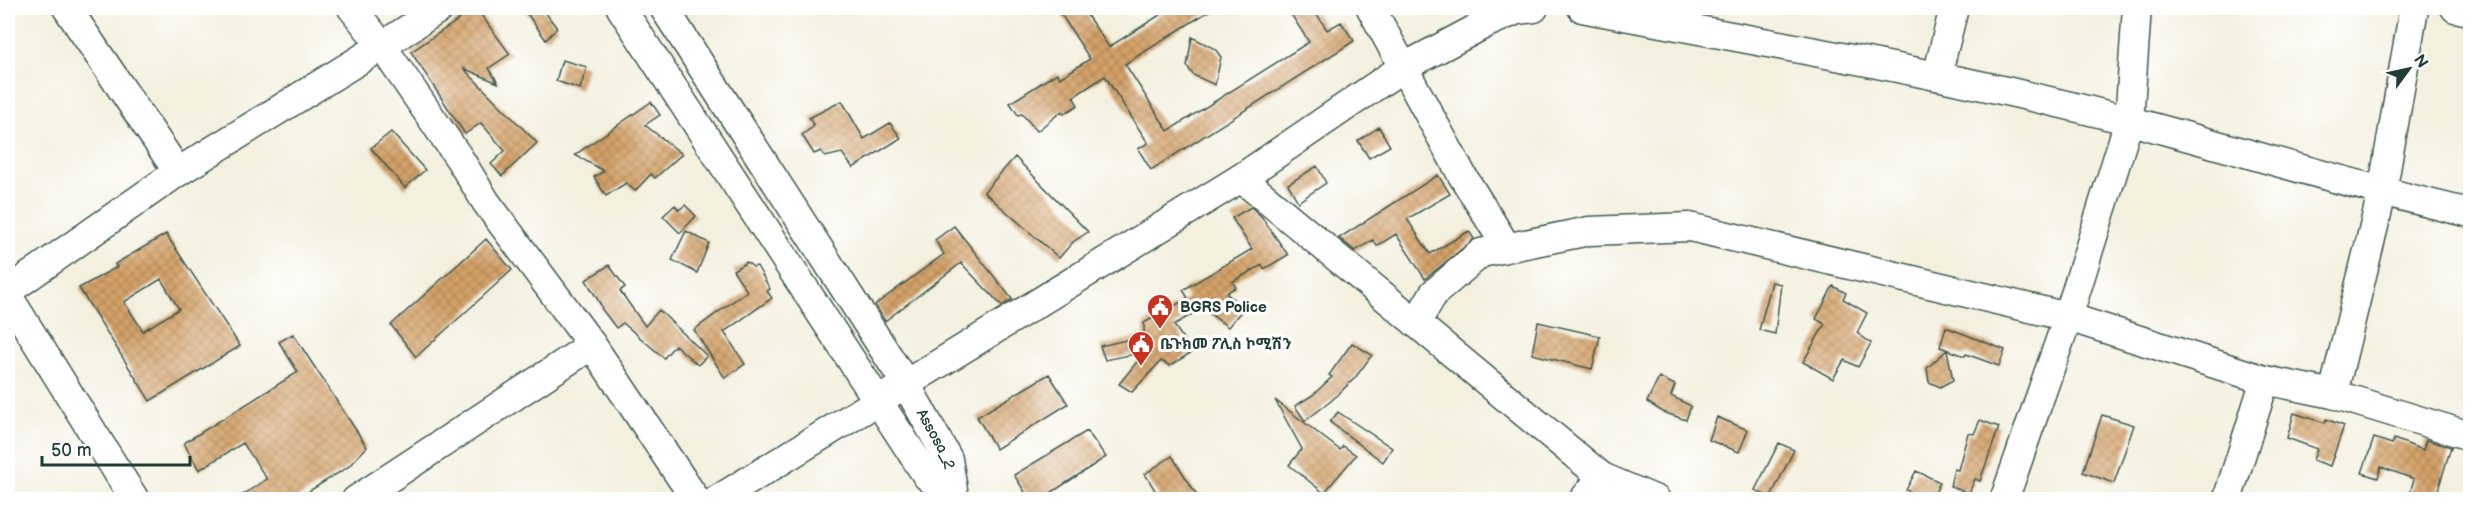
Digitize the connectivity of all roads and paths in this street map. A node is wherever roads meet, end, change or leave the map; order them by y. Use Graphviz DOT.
graph roads {
  1 [pos="67,8"];
  2 [pos="352,8"];
  3 [pos="440,8"];
  4 [pos="621,8"];
  5 [pos="664,8"];
  6 [pos="1371,8"];
  7 [pos="1534,8"];
  8 [pos="1582,8"];
  9 [pos="1954,8"];
  10 [pos="2138,8"];
  11 [pos="2414,8"];
  12 [pos="2456,8"];
  13 [pos="2470,11"];
  14 [pos="382,46"];
  15 [pos="1402,68"];
  16 [pos="1937,76"];
  17 [pos="2129,121"];
  18 [pos="178,172"];
  19 [pos="1242,178"];
  20 [pos="2382,193"];
  21 [pos="2470,213"];
  22 [pos="1506,246"];
  23 [pos="8,291"];
  24 [pos="8,296"];
  25 [pos="2068,317"];
  26 [pos="1416,323"];
  27 [pos="592,345"];
  28 [pos="2265,380"];
  29 [pos="906,384"];
  30 [pos="2333,394"];
  31 [pos="878,403"];
  32 [pos="2470,436"];
  33 [pos="1602,477"];
  34 [pos="727,497"];
  35 [pos="955,498"];
  36 [pos="135,500"];
  37 [pos="356,500"];
  38 [pos="696,500"];
  39 [pos="1582,500"];
  40 [pos="1656,500"];
  41 [pos="2004,500"];
  42 [pos="2227,500"];
  1 -- 18 [label="street"];
  2 -- 14 [label="street"];
  3 -- 14 [label="street"];
  4 -- 31 [label="street, Assosa_2"];
  5 -- 29 [label="street, Assosa_2"];
  6 -- 15 [label="street"];
  7 -- 15 [label="street"];
  8 -- 16 [label="street"];
  9 -- 16 [label="street"];
  10 -- 17 [label="street"];
  11 -- 20 [label="street"];
  12 -- 13 [label="street"];
  14 -- 18 [label="street"];
  14 -- 27 [label="street"];
  15 -- 19 [label="street"];
  15 -- 22 [label="street"];
  16 -- 17 [label="street"];
  17 -- 20 [label="street"];
  17 -- 25 [label="street"];
  18 -- 23 [label="street"];
  19 -- 26 [label="street"];
  19 -- 29 [label="street"];
  20 -- 21 [label="street"];
  20 -- 30 [label="street"];
  22 -- 25 [label="street"];
  22 -- 26 [label="street"];
  24 -- 36 [label="street"];
  25 -- 28 [label="street"];
  25 -- 41 [label="street"];
  26 -- 33 [label="street"];
  27 -- 37 [label="street"];
  27 -- 38 [label="street"];
  28 -- 30 [label="street"];
  28 -- 42 [label="street"];
  29 -- 31 [label="street"];
  29 -- 35 [label="street, Assosa_2"];
  30 -- 32 [label="street"];
  31 -- 34 [label="street"];
  31 -- 35 [label="street, Assosa_2"];
  33 -- 39 [label="street"];
  33 -- 40 [label="street"];
}
